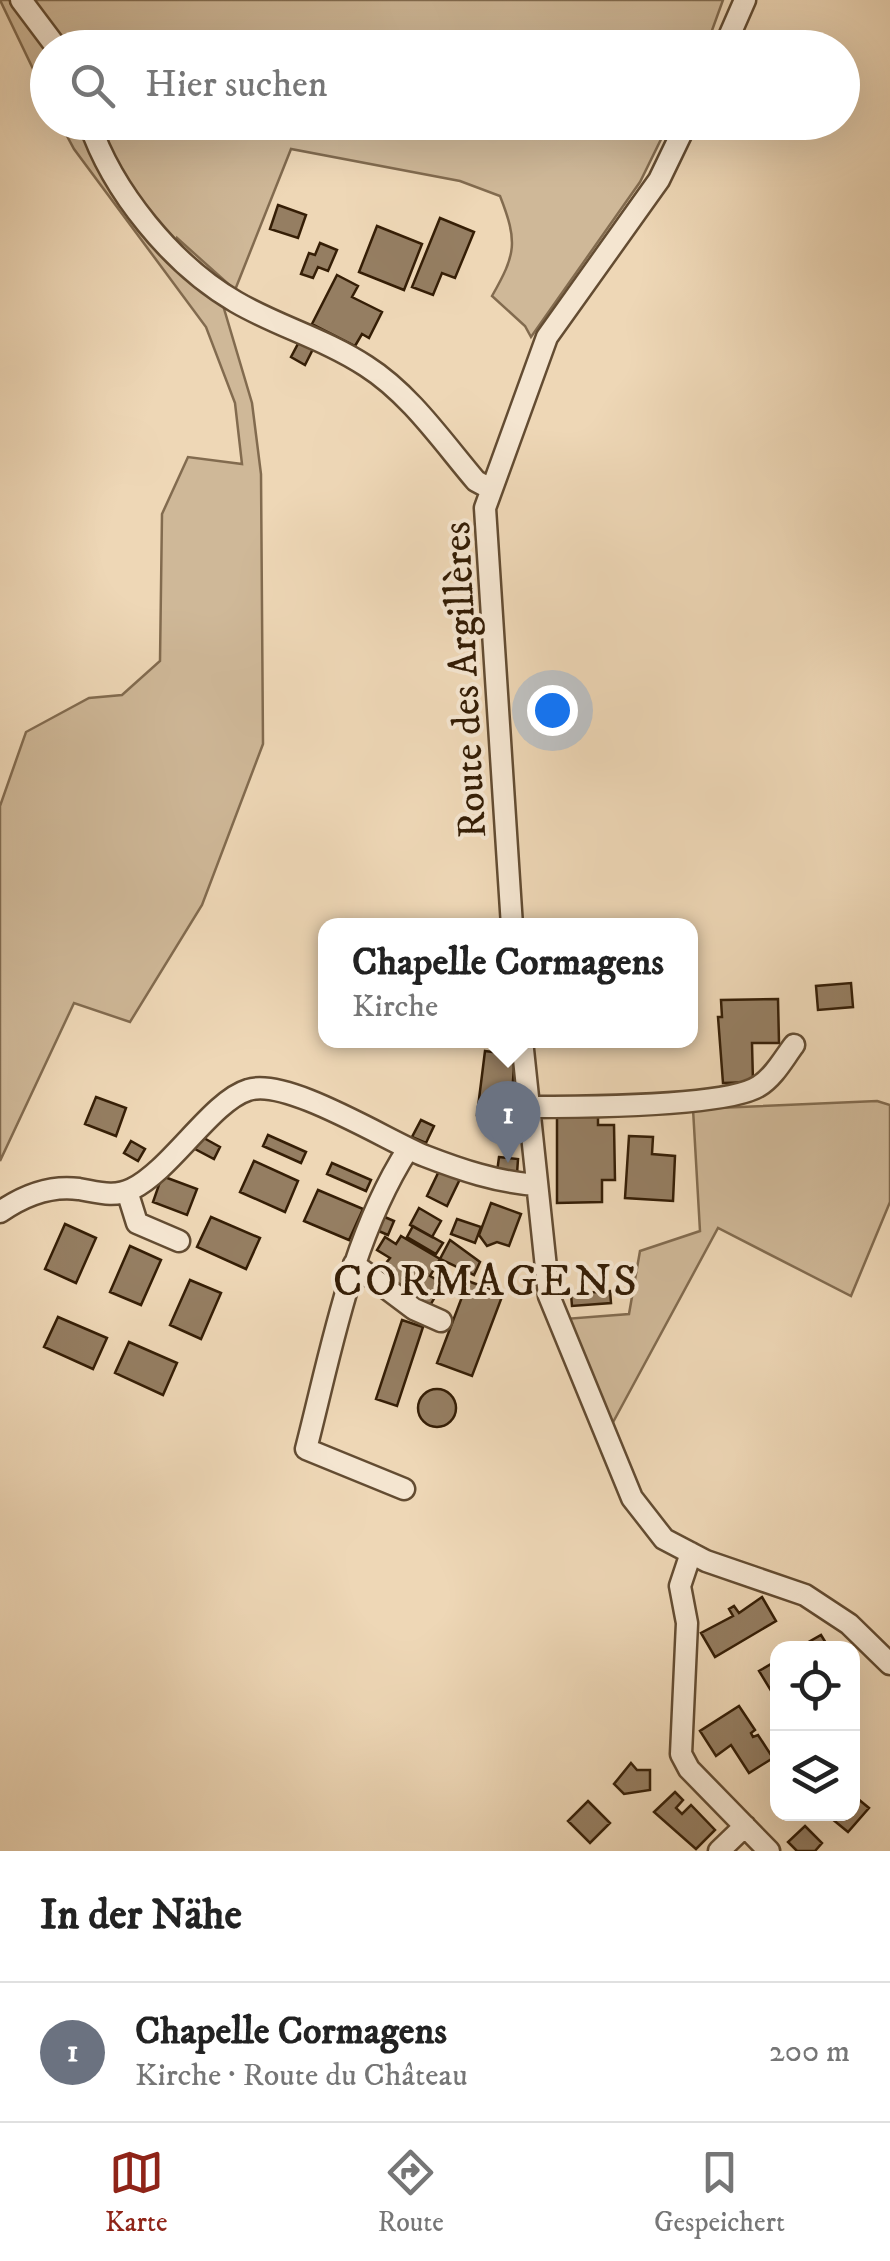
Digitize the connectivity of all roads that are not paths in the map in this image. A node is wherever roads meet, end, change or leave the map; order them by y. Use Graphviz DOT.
graph roads {
  1 [pos="21,0"];
  2 [pos="745,0"];
  3 [pos="43,30"];
  4 [pos="732,30"];
  5 [pos="97,140"];
  6 [pos="678,140"];
  7 [pos="491,488"];
  8 [pos="512,918"];
  9 [pos="794,1045"];
  10 [pos="523,1048"];
  11 [pos="530,1107"];
  12 [pos="408,1149"];
  13 [pos="536,1185"];
  14 [pos="127,1192"];
  15 [pos="0,1212"];
  16 [pos="178,1242"];
  17 [pos="354,1264"];
  18 [pos="442,1321"];
  19 [pos="404,1490"];
  20 [pos="692,1553"];
  21 [pos="890,1664"];
  22 [pos="745,1826"];
  23 [pos="720,1851"];
  24 [pos="769,1851"];
  1 -- 3 [label="street"];
  2 -- 4 [label="street"];
  5 -- 7 [label="street"];
  6 -- 7 [label="street, Route des Argillères"];
  7 -- 8 [label="street, Route des Argillères"];
  9 -- 11 [label="street"];
  10 -- 11 [label="street"];
  11 -- 13 [label="street"];
  12 -- 13 [label="street"];
  12 -- 14 [label="street"];
  12 -- 17 [label="street"];
  13 -- 20 [label="street"];
  14 -- 15 [label="street"];
  14 -- 16 [label="street"];
  17 -- 18 [label="street"];
  17 -- 19 [label="street"];
  20 -- 21 [label="street"];
  20 -- 22 [label="street"];
  22 -- 23 [label="street"];
  22 -- 24 [label="street"];
}
